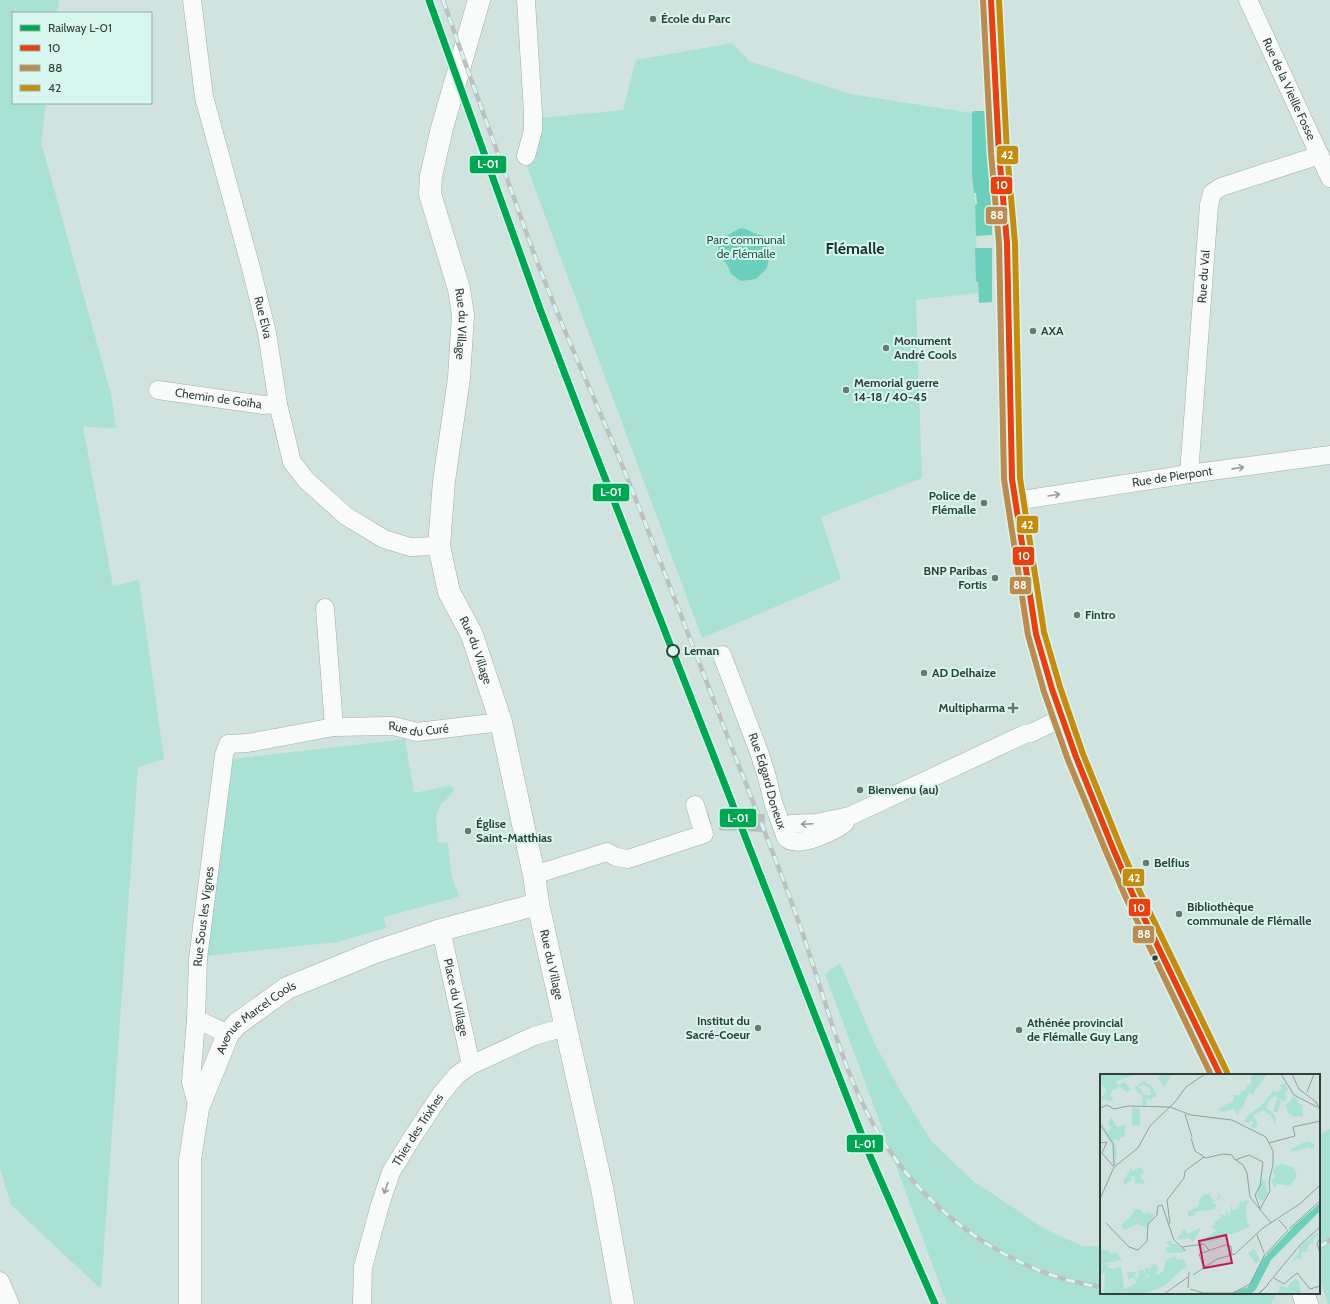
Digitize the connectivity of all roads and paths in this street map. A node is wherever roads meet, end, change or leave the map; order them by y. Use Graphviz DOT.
graph roads {
  1 [pos="192,0"];
  2 [pos="479,0"];
  3 [pos="526,0"];
  4 [pos="991,0"];
  5 [pos="1248,0"];
  6 [pos="1320,155"];
  7 [pos="526,156"];
  8 [pos="1330,178"];
  9 [pos="158,390"];
  10 [pos="278,404"];
  11 [pos="1330,455"];
  12 [pos="1189,474"];
  13 [pos="1016,501"];
  14 [pos="439,546"];
  15 [pos="325,608"];
  16 [pos="722,655"];
  17 [pos="1062,718"];
  18 [pos="502,722"];
  19 [pos="334,726"];
  20 [pos="248,743"];
  21 [pos="695,806"];
  22 [pos="850,816"];
  23 [pos="791,824"];
  24 [pos="693,826"];
  25 [pos="607,852"];
  26 [pos="534,875"];
  27 [pos="538,904"];
  28 [pos="441,930"];
  29 [pos="196,1020"];
  30 [pos="565,1027"];
  31 [pos="228,1034"];
  32 [pos="471,1065"];
  33 [pos="1220,1074"];
  34 [pos="198,1108"];
  35 [pos="0,1281"];
  36 [pos="1303,1294"];
  37 [pos="10,1304"];
  38 [pos="190,1304"];
  39 [pos="362,1304"];
  40 [pos="623,1304"];
  41 [pos="1307,1304"];
  1 -- 10 [label="street, Rue Elva"];
  2 -- 14 [label="street, Rue du Village"];
  3 -- 7 [label="street"];
  4 -- 13 [label="street"];
  5 -- 6 [label="street, Rue de la Vieille Fosse"];
  6 -- 8 [label="street, Rue de la Vieille Fosse"];
  6 -- 12 [label="street, Rue du Val"];
  9 -- 10 [label="street, Chemin de Goïha"];
  10 -- 14 [label="street, Rue Elva"];
  12 -- 11 [label="street, Rue de Pierpont, one-way"];
  13 -- 12 [label="street, Rue de Pierpont, one-way"];
  13 -- 17 [label="street"];
  14 -- 18 [label="street, Rue du Village"];
  15 -- 19 [label="street"];
  16 -- 22 [label="street, Rue Edgard Doneux"];
  17 -- 22 [label="street, Rue Edgard Doneux"];
  17 -- 33 [label="street"];
  18 -- 19 [label="street, Rue du Curé"];
  18 -- 26 [label="street, Rue du Village"];
  19 -- 20 [label="street, Rue du Curé"];
  20 -- 29 [label="street, Rue Sous les Vignes"];
  21 -- 25 [label="street"];
  22 -- 23 [label="street, Rue Edgard Doneux, one-way"];
  24 -- 25 [label="street"];
  25 -- 26 [label="street"];
  26 -- 27 [label="street, Rue du Village"];
  27 -- 28 [label="street, Avenue Marcel Cools"];
  27 -- 30 [label="street, Rue du Village"];
  28 -- 31 [label="street, Avenue Marcel Cools"];
  28 -- 32 [label="street, Place du Village"];
  29 -- 31 [label="street"];
  29 -- 34 [label="street, Rue Sous les Vignes"];
  30 -- 32 [label="street, Thier des Trixhes"];
  30 -- 40 [label="street, Rue du Village"];
  31 -- 34 [label="street, Avenue Marcel Cools"];
  32 -- 39 [label="street, Thier des Trixhes, one-way"];
  34 -- 38 [label="street, Avenue Marcel Cools"];
  35 -- 37 [label="street"];
  36 -- 41 [label="street"];
}
